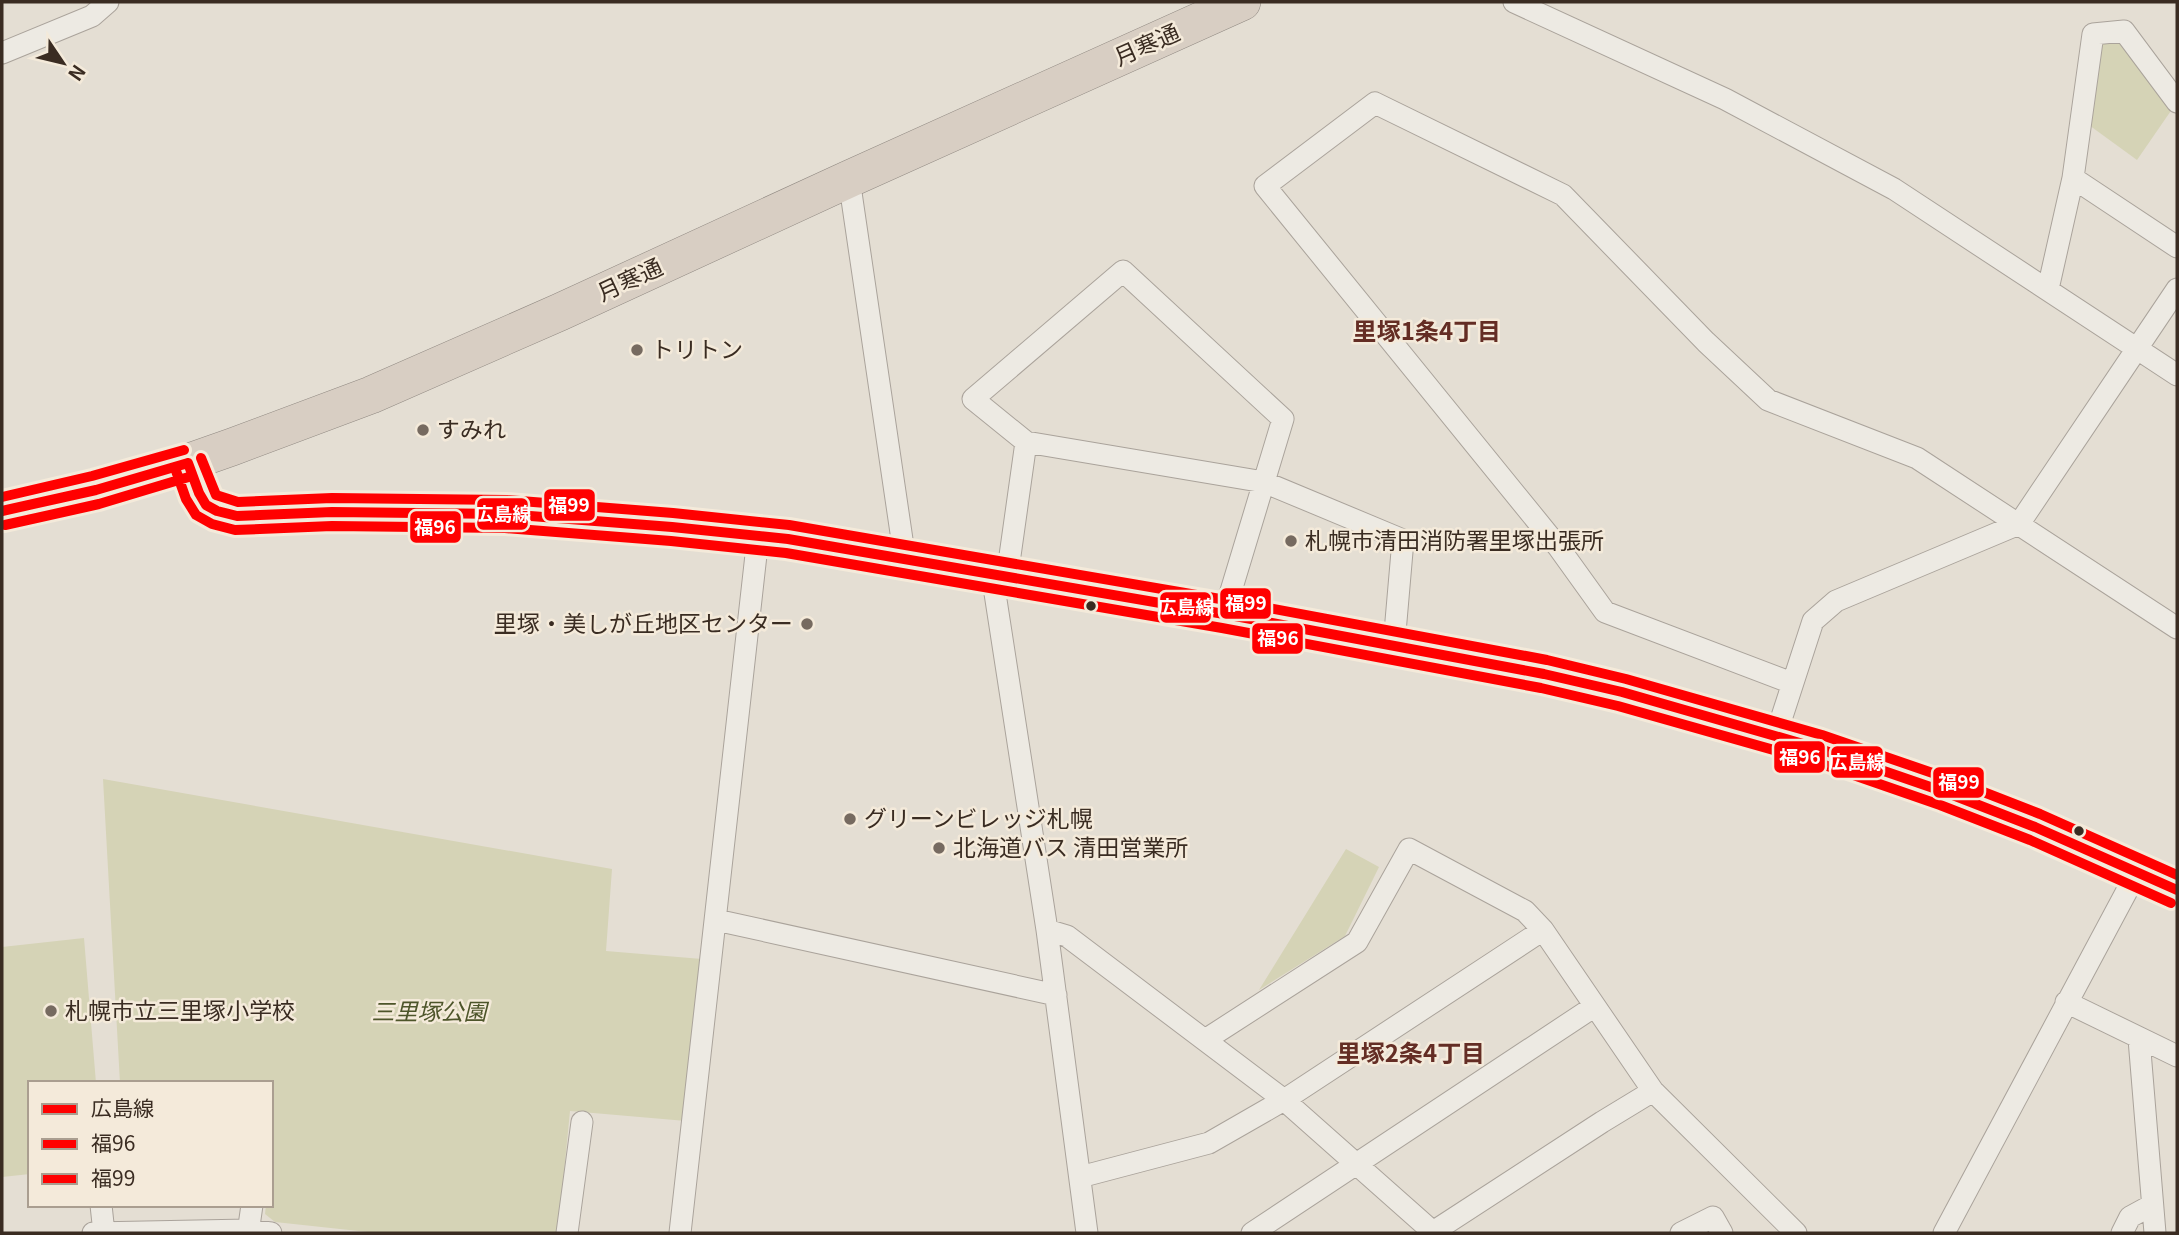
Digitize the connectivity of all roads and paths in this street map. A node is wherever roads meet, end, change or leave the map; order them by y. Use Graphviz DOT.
graph roads {
  1 [pos="108,2"];
  2 [pos="1239,2"];
  3 [pos="1514,2"];
  4 [pos="2,53"];
  5 [pos="2177,102"];
  6 [pos="849,178"];
  7 [pos="2074,178"];
  8 [pos="2177,247"];
  9 [pos="2048,289"];
  10 [pos="2177,289"];
  11 [pos="2137,348"];
  12 [pos="2177,375"];
  13 [pos="1026,442"];
  14 [pos="188,463"];
  15 [pos="1264,482"];
  16 [pos="2,511"];
  17 [pos="2019,524"];
  18 [pos="758,537"];
  19 [pos="905,560"];
  20 [pos="999,576"];
  21 [pos="1224,614"];
  22 [pos="2177,628"];
  23 [pos="1394,644"];
  24 [pos="1792,683"];
  25 [pos="1776,735"];
  26 [pos="2137,872"];
  27 [pos="2177,890"];
  28 [pos="716,920"];
  29 [pos="1047,930"];
  30 [pos="1543,930"];
  31 [pos="1056,995"];
  32 [pos="2066,1002"];
  33 [pos="1595,1006"];
  34 [pos="2139,1039"];
  35 [pos="1205,1040"];
  36 [pos="2177,1056"];
  37 [pos="1653,1091"];
  38 [pos="1284,1100"];
  39 [pos="582,1122"];
  40 [pos="1357,1164"];
  41 [pos="1080,1177"];
  42 [pos="2152,1205"];
  43 [pos="101,1207"];
  44 [pos="252,1207"];
  45 [pos="248,1232"];
  46 [pos="1431,1232"];
  47 [pos="101,1233"];
  48 [pos="271,1233"];
  49 [pos="567,1233"];
  50 [pos="680,1233"];
  51 [pos="1087,1233"];
  52 [pos="1252,1233"];
  53 [pos="1681,1233"];
  54 [pos="1722,1233"];
  55 [pos="1796,1233"];
  56 [pos="1944,1233"];
  57 [pos="2122,1233"];
  58 [pos="2155,1233"];
  1 -- 4 [label="street"];
  2 -- 6 [label="highway, 月寒通"];
  3 -- 9 [label="street"];
  5 -- 7 [label="street"];
  6 -- 14 [label="highway, 月寒通"];
  6 -- 19 [label="street"];
  7 -- 8 [label="street"];
  7 -- 9 [label="street"];
  9 -- 11 [label="street"];
  10 -- 11 [label="street"];
  11 -- 12 [label="street"];
  11 -- 17 [label="street"];
  13 -- 15 [label="street"];
  13 -- 15 [label="street"];
  13 -- 20 [label="street"];
  14 -- 16 [label="highway, 月寒通"];
  14 -- 18 [label="street"];
  15 -- 21 [label="street"];
  15 -- 23 [label="street"];
  17 -- 22 [label="street"];
  17 -- 24 [label="street"];
  17 -- 24 [label="street"];
  18 -- 19 [label="street"];
  18 -- 28 [label="street"];
  19 -- 20 [label="street"];
  20 -- 21 [label="street"];
  20 -- 29 [label="street"];
  21 -- 23 [label="street"];
  23 -- 25 [label="street"];
  24 -- 25 [label="street"];
  25 -- 26 [label="street"];
  26 -- 27 [label="street"];
  26 -- 32 [label="street"];
  28 -- 31 [label="street"];
  28 -- 50 [label="street"];
  29 -- 31 [label="street"];
  29 -- 35 [label="street"];
  30 -- 33 [label="street"];
  30 -- 35 [label="street"];
  30 -- 38 [label="street"];
  31 -- 41 [label="street"];
  32 -- 34 [label="street"];
  32 -- 56 [label="street"];
  33 -- 37 [label="street"];
  33 -- 40 [label="street"];
  34 -- 36 [label="street"];
  34 -- 42 [label="street"];
  35 -- 38 [label="street"];
  37 -- 46 [label="street"];
  37 -- 55 [label="street"];
  38 -- 40 [label="street"];
  38 -- 41 [label="street"];
  39 -- 49 [label="street"];
  40 -- 46 [label="street"];
  40 -- 52 [label="street"];
  41 -- 51 [label="street"];
  42 -- 57 [label="street"];
  42 -- 58 [label="street"];
  43 -- 47 [label="street"];
  44 -- 45 [label="street"];
  45 -- 47 [label="street"];
  45 -- 48 [label="street"];
  53 -- 54 [label="street"];
}
